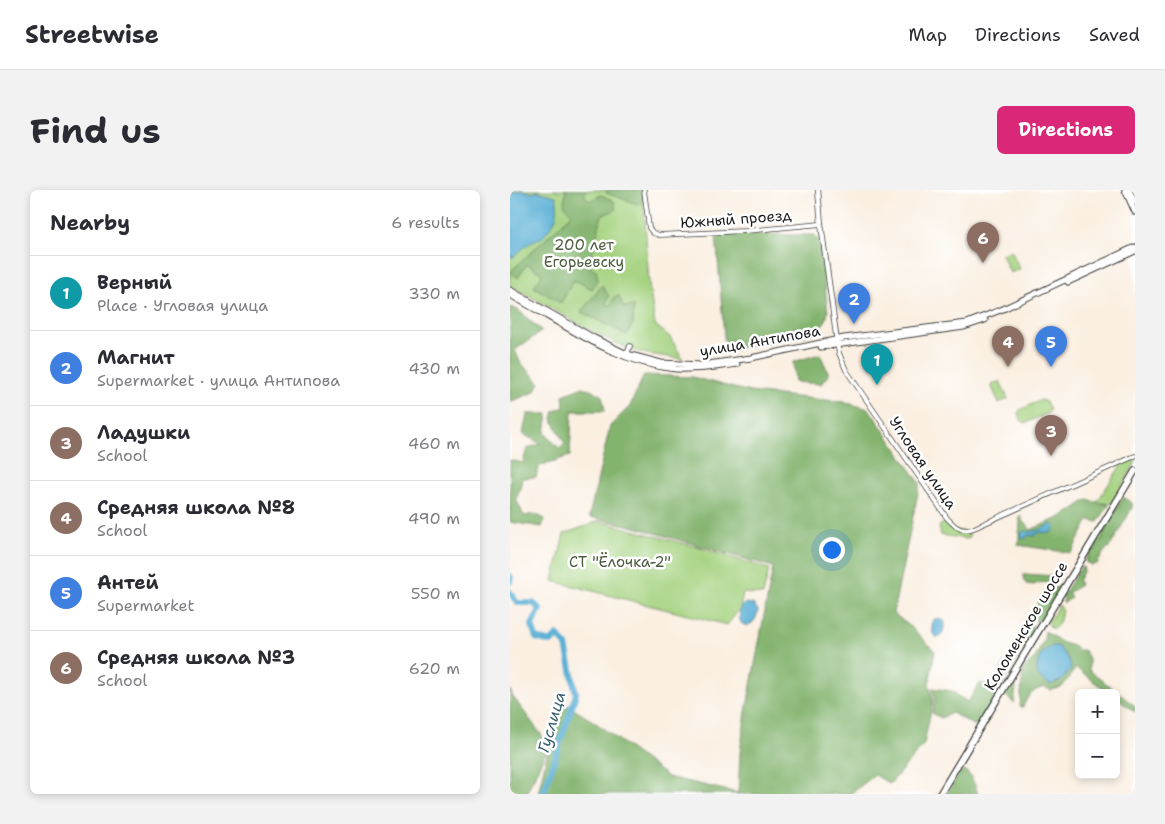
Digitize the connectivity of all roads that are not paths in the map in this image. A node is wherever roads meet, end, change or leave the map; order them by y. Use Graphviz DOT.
graph roads {
  1 [pos="644,190"];
  2 [pos="818,190"];
  3 [pos="1125,190"];
  4 [pos="1130,190"];
  5 [pos="1135,202"];
  6 [pos="1135,212"];
  7 [pos="821,224"];
  8 [pos="1135,247"];
  9 [pos="1135,251"];
  10 [pos="510,290"];
  11 [pos="510,295"];
  12 [pos="837,342"];
  13 [pos="630,346"];
  14 [pos="627,354"];
  15 [pos="1135,456"];
  16 [pos="1135,471"];
  17 [pos="940,794"];
  1 -- 7 [label="street, Южный проезд"];
  2 -- 7 [label="street"];
  3 -- 6 [label="main road"];
  4 -- 5 [label="main road"];
  7 -- 12 [label="street"];
  8 -- 12 [label="main road, улица Антипова"];
  9 -- 12 [label="main road, улица Антипова"];
  10 -- 14 [label="main road, улица Антипова"];
  11 -- 12 [label="main road, улица Антипова"];
  12 -- 14 [label="main road, улица Антипова"];
  12 -- 15 [label="street, Угловая улица"];
  13 -- 14 [label="street"];
  16 -- 17 [label="main road, Коломенское шоссе"];
}
